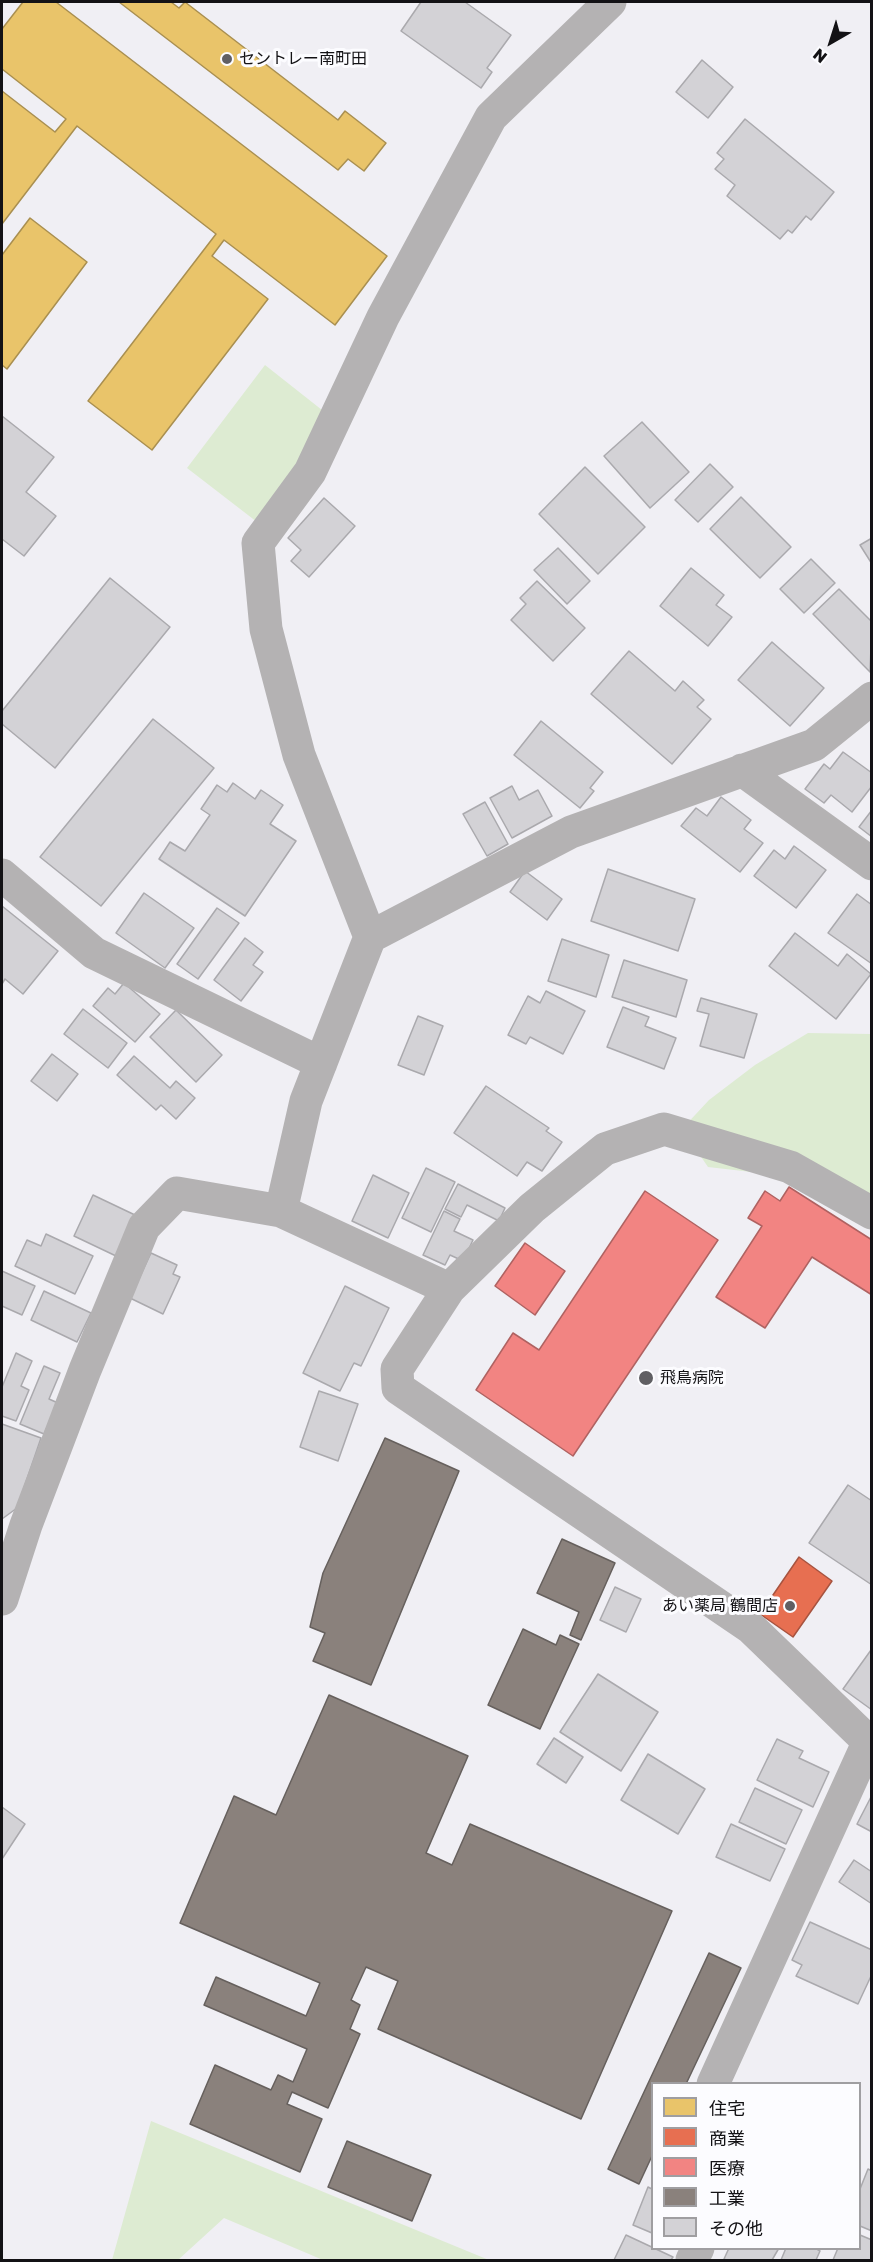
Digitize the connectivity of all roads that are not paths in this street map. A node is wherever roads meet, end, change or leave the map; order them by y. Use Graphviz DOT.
graph roads {
  1 [pos="610,2"];
  2 [pos="872,698"];
  3 [pos="742,770"];
  4 [pos="872,864"];
  5 [pos="2,875"];
  6 [pos="370,936"];
  7 [pos="321,1063"];
  8 [pos="281,1211"];
  9 [pos="872,1213"];
  10 [pos="449,1289"];
  11 [pos="2,1599"];
  12 [pos="870,1744"];
  13 [pos="714,2082"];
  1 -- 6 [label="street"];
  2 -- 3 [label="street"];
  3 -- 4 [label="street"];
  3 -- 6 [label="street"];
  5 -- 7 [label="street"];
  6 -- 7 [label="street"];
  7 -- 8 [label="street"];
  8 -- 10 [label="street"];
  8 -- 11 [label="street"];
  9 -- 10 [label="street"];
  10 -- 12 [label="street"];
  12 -- 13 [label="street"];
}
